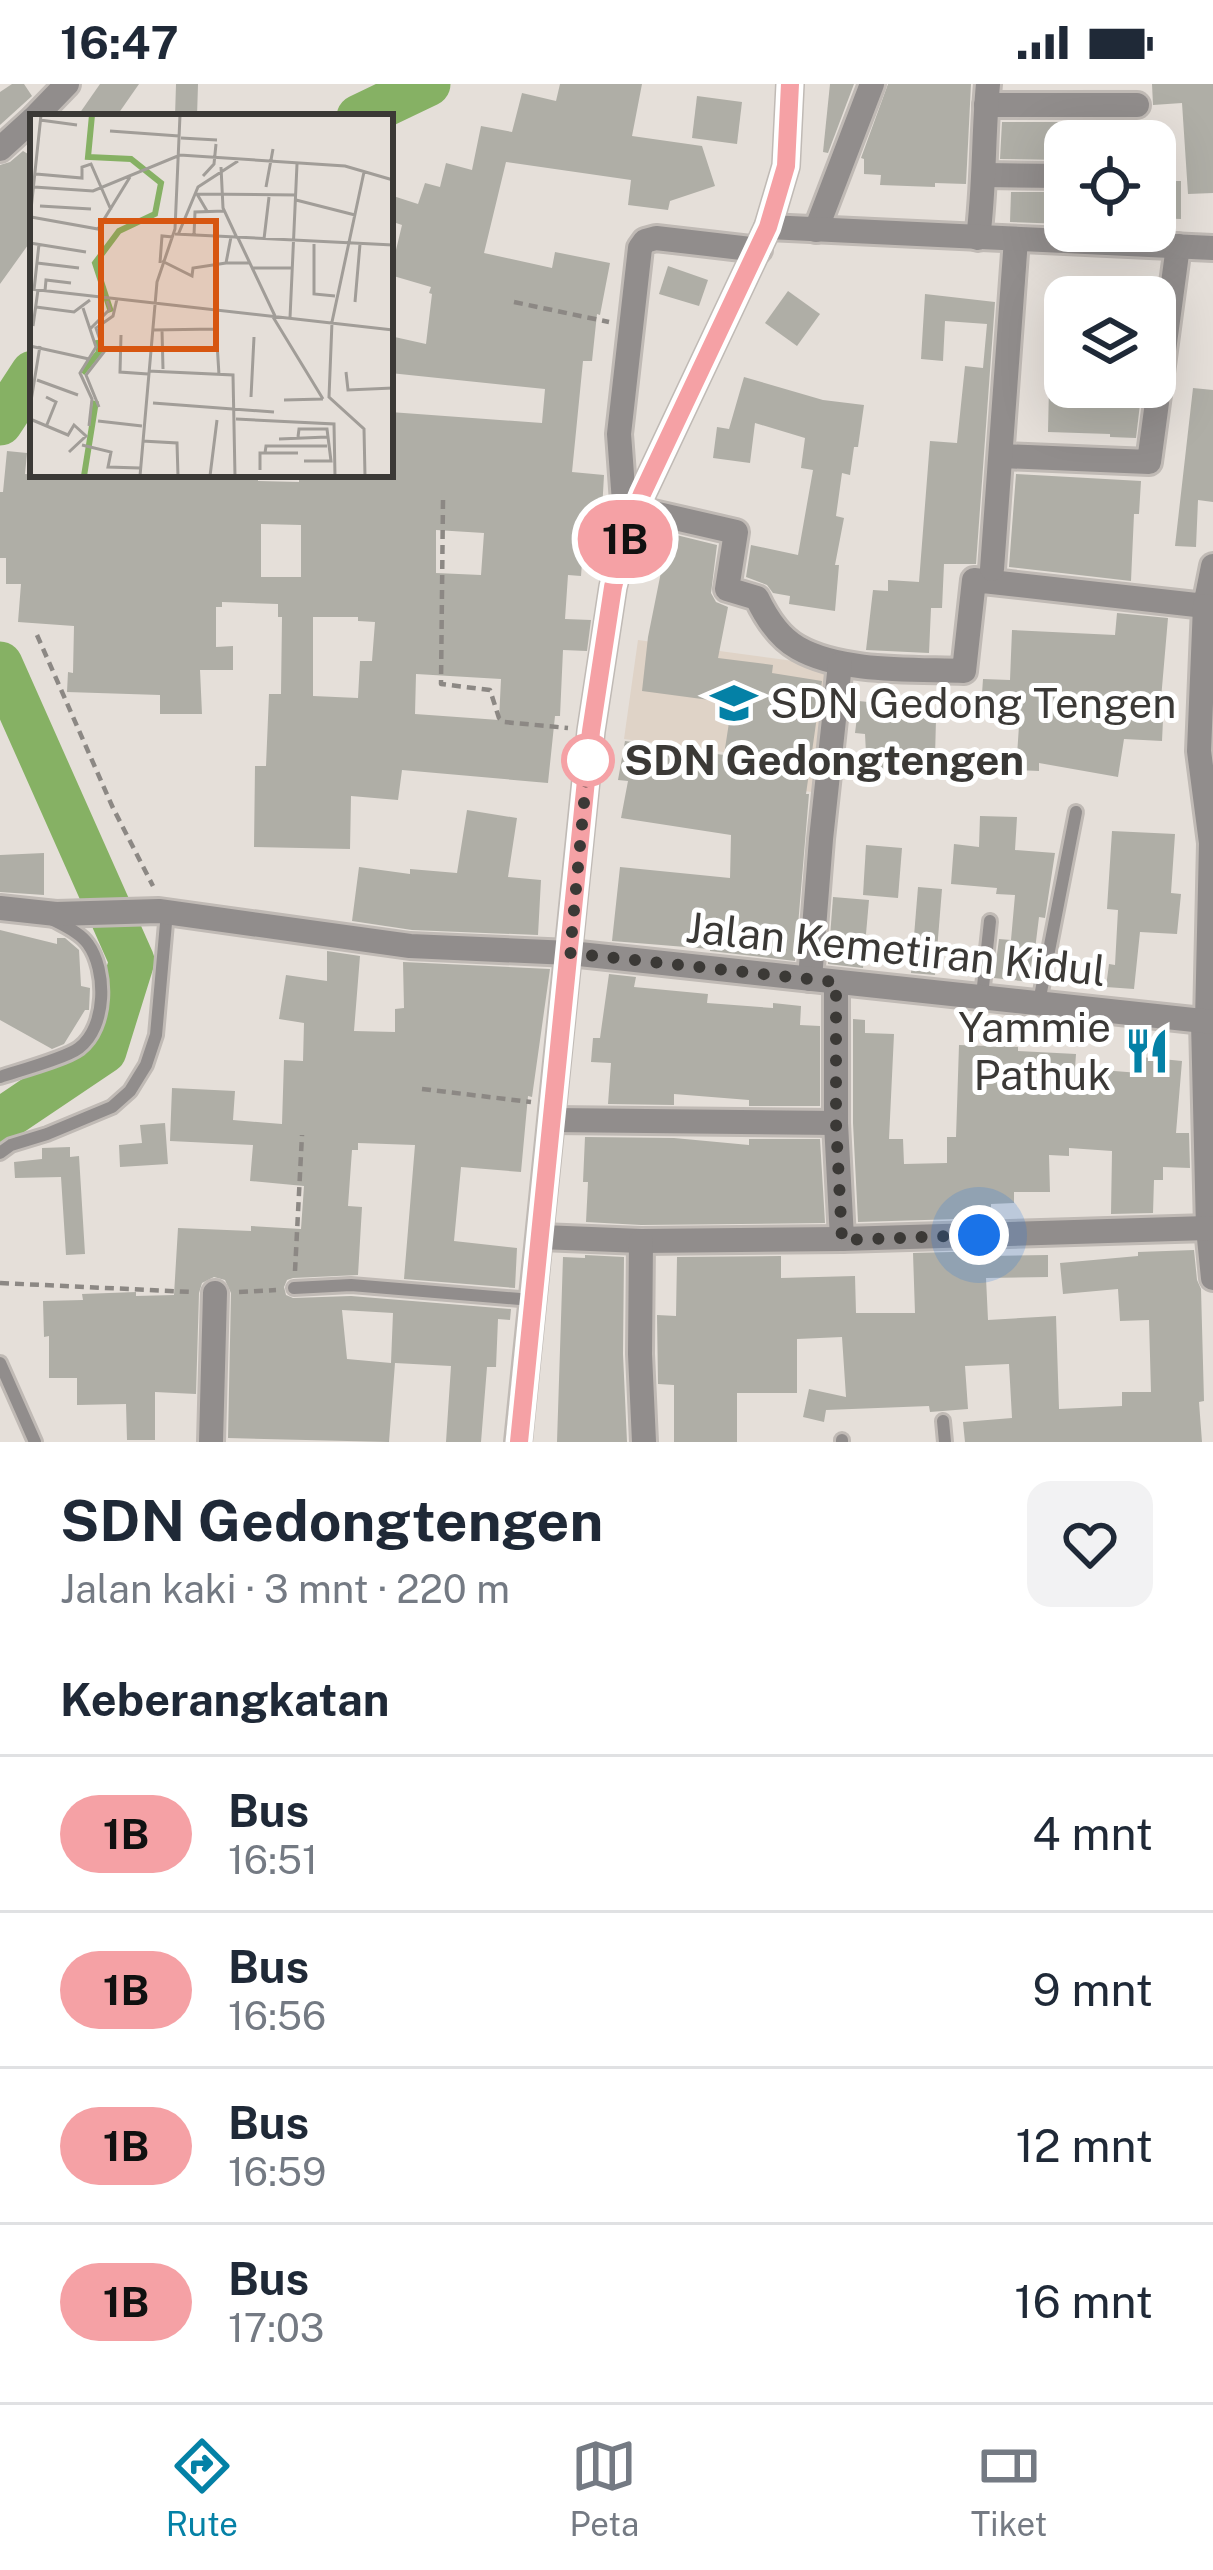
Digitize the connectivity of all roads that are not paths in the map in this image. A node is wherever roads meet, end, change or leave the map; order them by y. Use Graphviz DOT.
graph roads {
  1 [pos="67,84"];
  2 [pos="790,84"];
  3 [pos="872,84"];
  4 [pos="987,94"];
  5 [pos="1137,105"];
  6 [pos="38,114"];
  7 [pos="30,122"];
  8 [pos="0,149"];
  9 [pos="986,175"];
  10 [pos="1044,176"];
  11 [pos="816,230"];
  12 [pos="979,238"];
  13 [pos="763,239"];
  14 [pos="1016,239"];
  15 [pos="1178,246"];
  16 [pos="1213,248"];
  17 [pos="1002,456"];
  18 [pos="636,509"];
  19 [pos="626,534"];
  20 [pos="1213,566"];
  21 [pos="992,569"];
  22 [pos="1205,606"];
  23 [pos="840,664"];
  24 [pos="1076,812"];
  25 [pos="0,908"];
  26 [pos="39,911"];
  27 [pos="163,912"];
  28 [pos="990,921"];
  29 [pos="570,953"];
  30 [pos="810,979"];
  31 [pos="836,982"];
  32 [pos="982,998"];
  33 [pos="1039,1004"];
  34 [pos="1208,1022"];
  35 [pos="0,1077"];
  36 [pos="553,1120"];
  37 [pos="836,1123"];
  38 [pos="0,1154"];
  39 [pos="1208,1228"];
  40 [pos="541,1237"];
  41 [pos="842,1240"];
  42 [pos="641,1241"];
  43 [pos="1213,1278"];
  44 [pos="294,1288"];
  45 [pos="215,1293"];
  46 [pos="532,1300"];
  47 [pos="0,1364"];
  48 [pos="944,1421"];
  49 [pos="35,1442"];
  50 [pos="211,1442"];
  51 [pos="518,1442"];
  52 [pos="644,1442"];
  53 [pos="945,1442"];
  1 -- 6 [label="street"];
  2 -- 13 [label="main road"];
  3 -- 11 [label="street"];
  4 -- 5 [label="street"];
  4 -- 9 [label="street"];
  7 -- 8 [label="street"];
  9 -- 10 [label="street"];
  9 -- 12 [label="street"];
  11 -- 12 [label="street"];
  11 -- 13 [label="street"];
  12 -- 14 [label="street"];
  13 -- 18 [label="main road"];
  13 -- 19 [label="street"];
  14 -- 15 [label="street"];
  14 -- 17 [label="street"];
  15 -- 16 [label="street"];
  15 -- 17 [label="street"];
  17 -- 21 [label="street"];
  18 -- 19 [label="main road"];
  18 -- 23 [label="street"];
  19 -- 29 [label="main road"];
  20 -- 22 [label="street"];
  22 -- 23 [label="street"];
  22 -- 34 [label="street"];
  23 -- 30 [label="street"];
  24 -- 33 [label="lane"];
  25 -- 26 [label="street, Jalan Kemetiran Kidul"];
  26 -- 27 [label="street, Jalan Kemetiran Kidul"];
  26 -- 35 [label="lane"];
  27 -- 29 [label="street, Jalan Kemetiran Kidul"];
  27 -- 38 [label="lane"];
  28 -- 32 [label="lane"];
  29 -- 30 [label="street, Jalan Kemetiran Kidul"];
  29 -- 36 [label="main road"];
  30 -- 31 [label="street, Jalan Kemetiran Kidul"];
  31 -- 32 [label="street, Jalan Kemetiran Kidul"];
  31 -- 37 [label="street"];
  32 -- 33 [label="street, Jalan Kemetiran Kidul"];
  33 -- 34 [label="street, Jalan Kemetiran Kidul"];
  34 -- 39 [label="street"];
  36 -- 37 [label="street"];
  36 -- 40 [label="main road"];
  37 -- 41 [label="street"];
  39 -- 41 [label="street"];
  39 -- 43 [label="street"];
  40 -- 42 [label="street"];
  40 -- 46 [label="main road"];
  41 -- 42 [label="street"];
  42 -- 52 [label="street"];
  44 -- 46 [label="lane"];
  45 -- 50 [label="street"];
  46 -- 51 [label="main road"];
  47 -- 49 [label="lane"];
  48 -- 53 [label="lane"];
}
